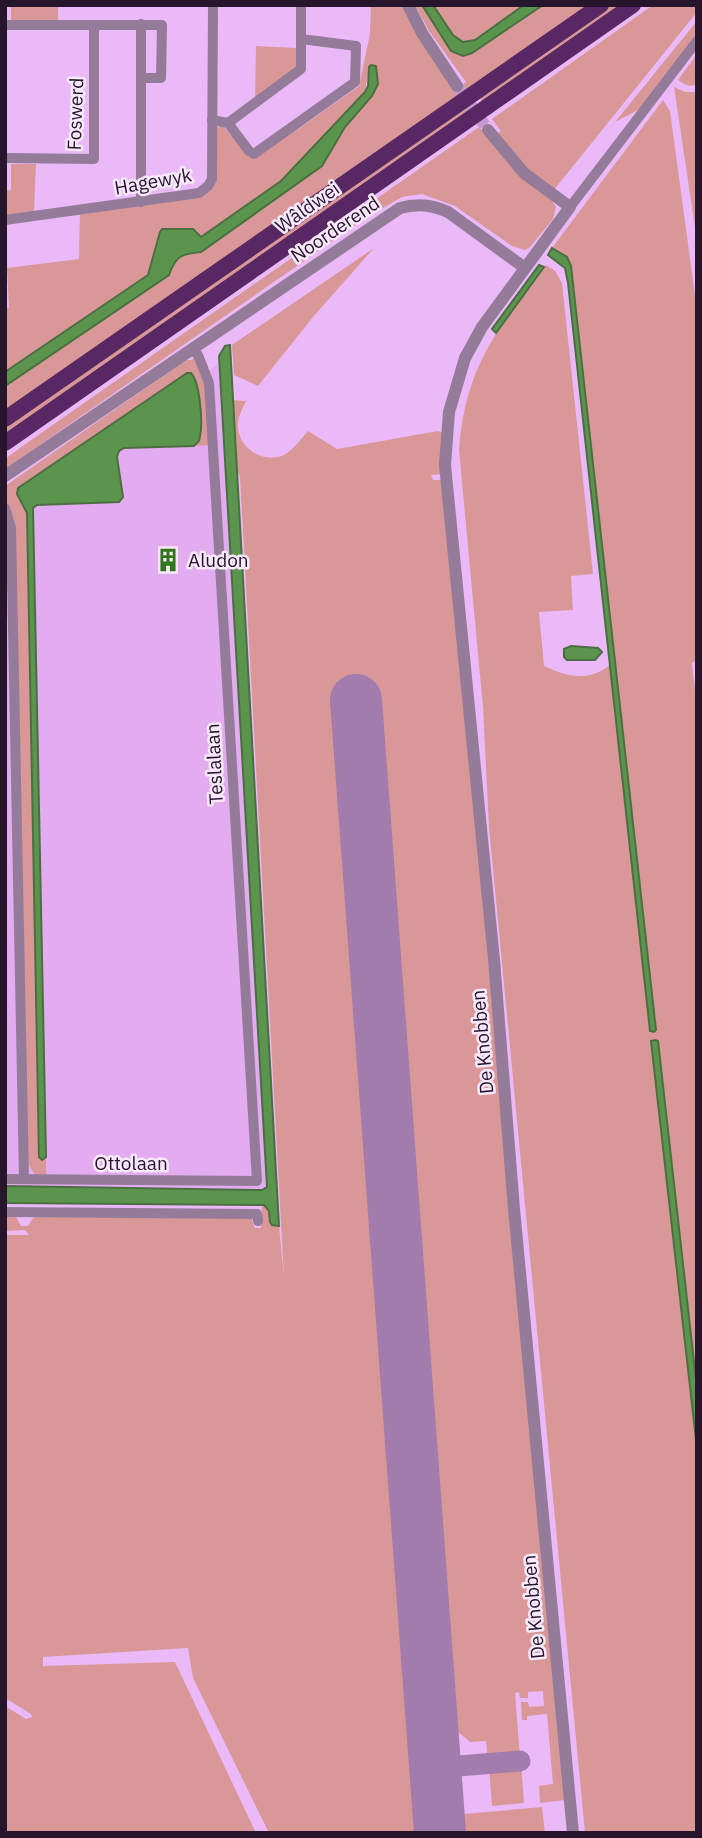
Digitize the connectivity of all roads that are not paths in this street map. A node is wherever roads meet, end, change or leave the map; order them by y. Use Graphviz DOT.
graph roads {
  1 [pos="213,5"];
  2 [pos="301,5"];
  3 [pos="408,5"];
  4 [pos="601,5"];
  5 [pos="633,5"];
  6 [pos="141,24"];
  7 [pos="5,25"];
  8 [pos="94,26"];
  9 [pos="301,39"];
  10 [pos="697,41"];
  11 [pos="141,78"];
  12 [pos="457,86"];
  13 [pos="212,120"];
  14 [pos="228,123"];
  15 [pos="488,130"];
  16 [pos="5,158"];
  17 [pos="141,202"];
  18 [pos="570,207"];
  19 [pos="5,220"];
  20 [pos="525,268"];
  21 [pos="192,350"];
  22 [pos="5,419"];
  23 [pos="5,443"];
  24 [pos="5,476"];
  25 [pos="5,508"];
  26 [pos="5,1179"];
  27 [pos="24,1179"];
  28 [pos="257,1181"];
  29 [pos="5,1212"];
  30 [pos="257,1221"];
  31 [pos="573,1833"];
  1 -- 13 [label="street, Hagewyk"];
  2 -- 9 [label="street"];
  3 -- 12 [label="street"];
  4 -- 22 [label="highway, Wâldwei"];
  5 -- 23 [label="highway, Wâldwei"];
  6 -- 8 [label="street"];
  6 -- 11 [label="street"];
  6 -- 11 [label="street"];
  7 -- 8 [label="street"];
  8 -- 16 [label="street, Foswerd"];
  9 -- 14 [label="street"];
  9 -- 14 [label="street"];
  10 -- 18 [label="street"];
  11 -- 17 [label="street"];
  13 -- 14 [label="street"];
  13 -- 17 [label="street, Hagewyk"];
  15 -- 18 [label="street"];
  17 -- 19 [label="street, Hagewyk"];
  18 -- 20 [label="street"];
  20 -- 21 [label="street, Noorderend"];
  20 -- 31 [label="street, De Knobben"];
  21 -- 24 [label="street, Noorderend"];
  21 -- 28 [label="street, Teslalaan"];
  25 -- 27 [label="street"];
  26 -- 27 [label="street, Ottolaan"];
  27 -- 28 [label="street, Ottolaan"];
  29 -- 30 [label="street"];
}
